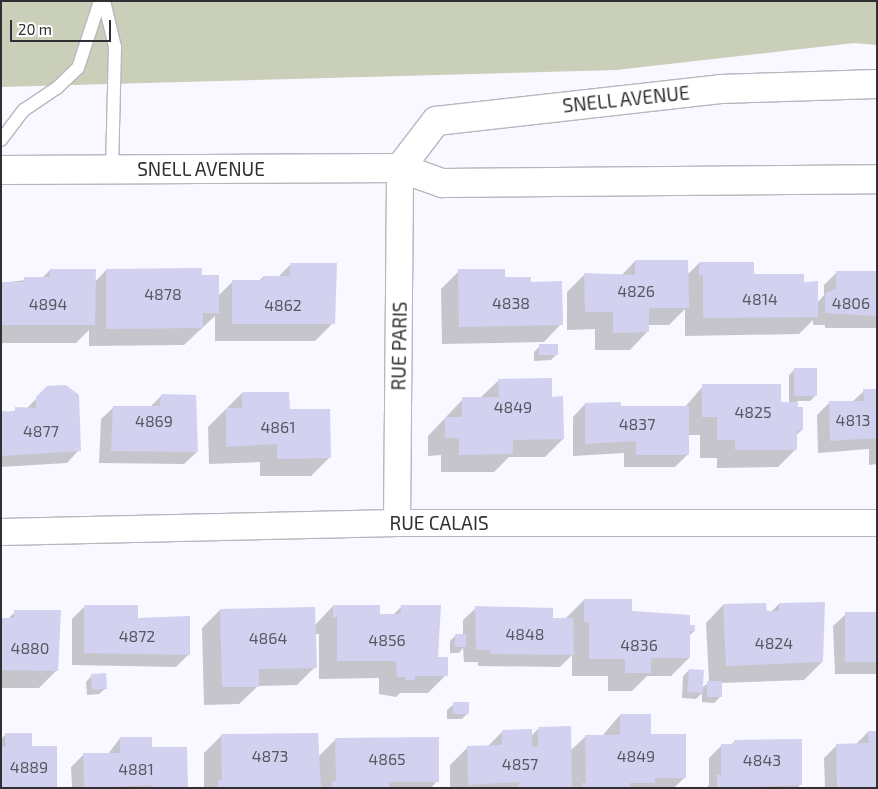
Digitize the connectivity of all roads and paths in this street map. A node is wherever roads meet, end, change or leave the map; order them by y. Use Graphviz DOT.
graph roads {
  1 [pos="100,1"];
  2 [pos="104,1"];
  3 [pos="877,84"];
  4 [pos="1,140"];
  5 [pos="400,168"];
  6 [pos="112,169"];
  7 [pos="1,170"];
  8 [pos="877,179"];
  9 [pos="397,523"];
  10 [pos="877,523"];
  11 [pos="1,532"];
  1 -- 4 [label="lane"];
  2 -- 6 [label="lane"];
  3 -- 5 [label="main road, SNELL AVENUE"];
  5 -- 6 [label="main road, SNELL AVENUE"];
  5 -- 8 [label="main road, SNELL AVENUE"];
  5 -- 9 [label="street, RUE PARIS"];
  6 -- 7 [label="main road, SNELL AVENUE"];
  9 -- 10 [label="street, RUE CALAIS"];
  9 -- 11 [label="street, RUE CALAIS"];
}
